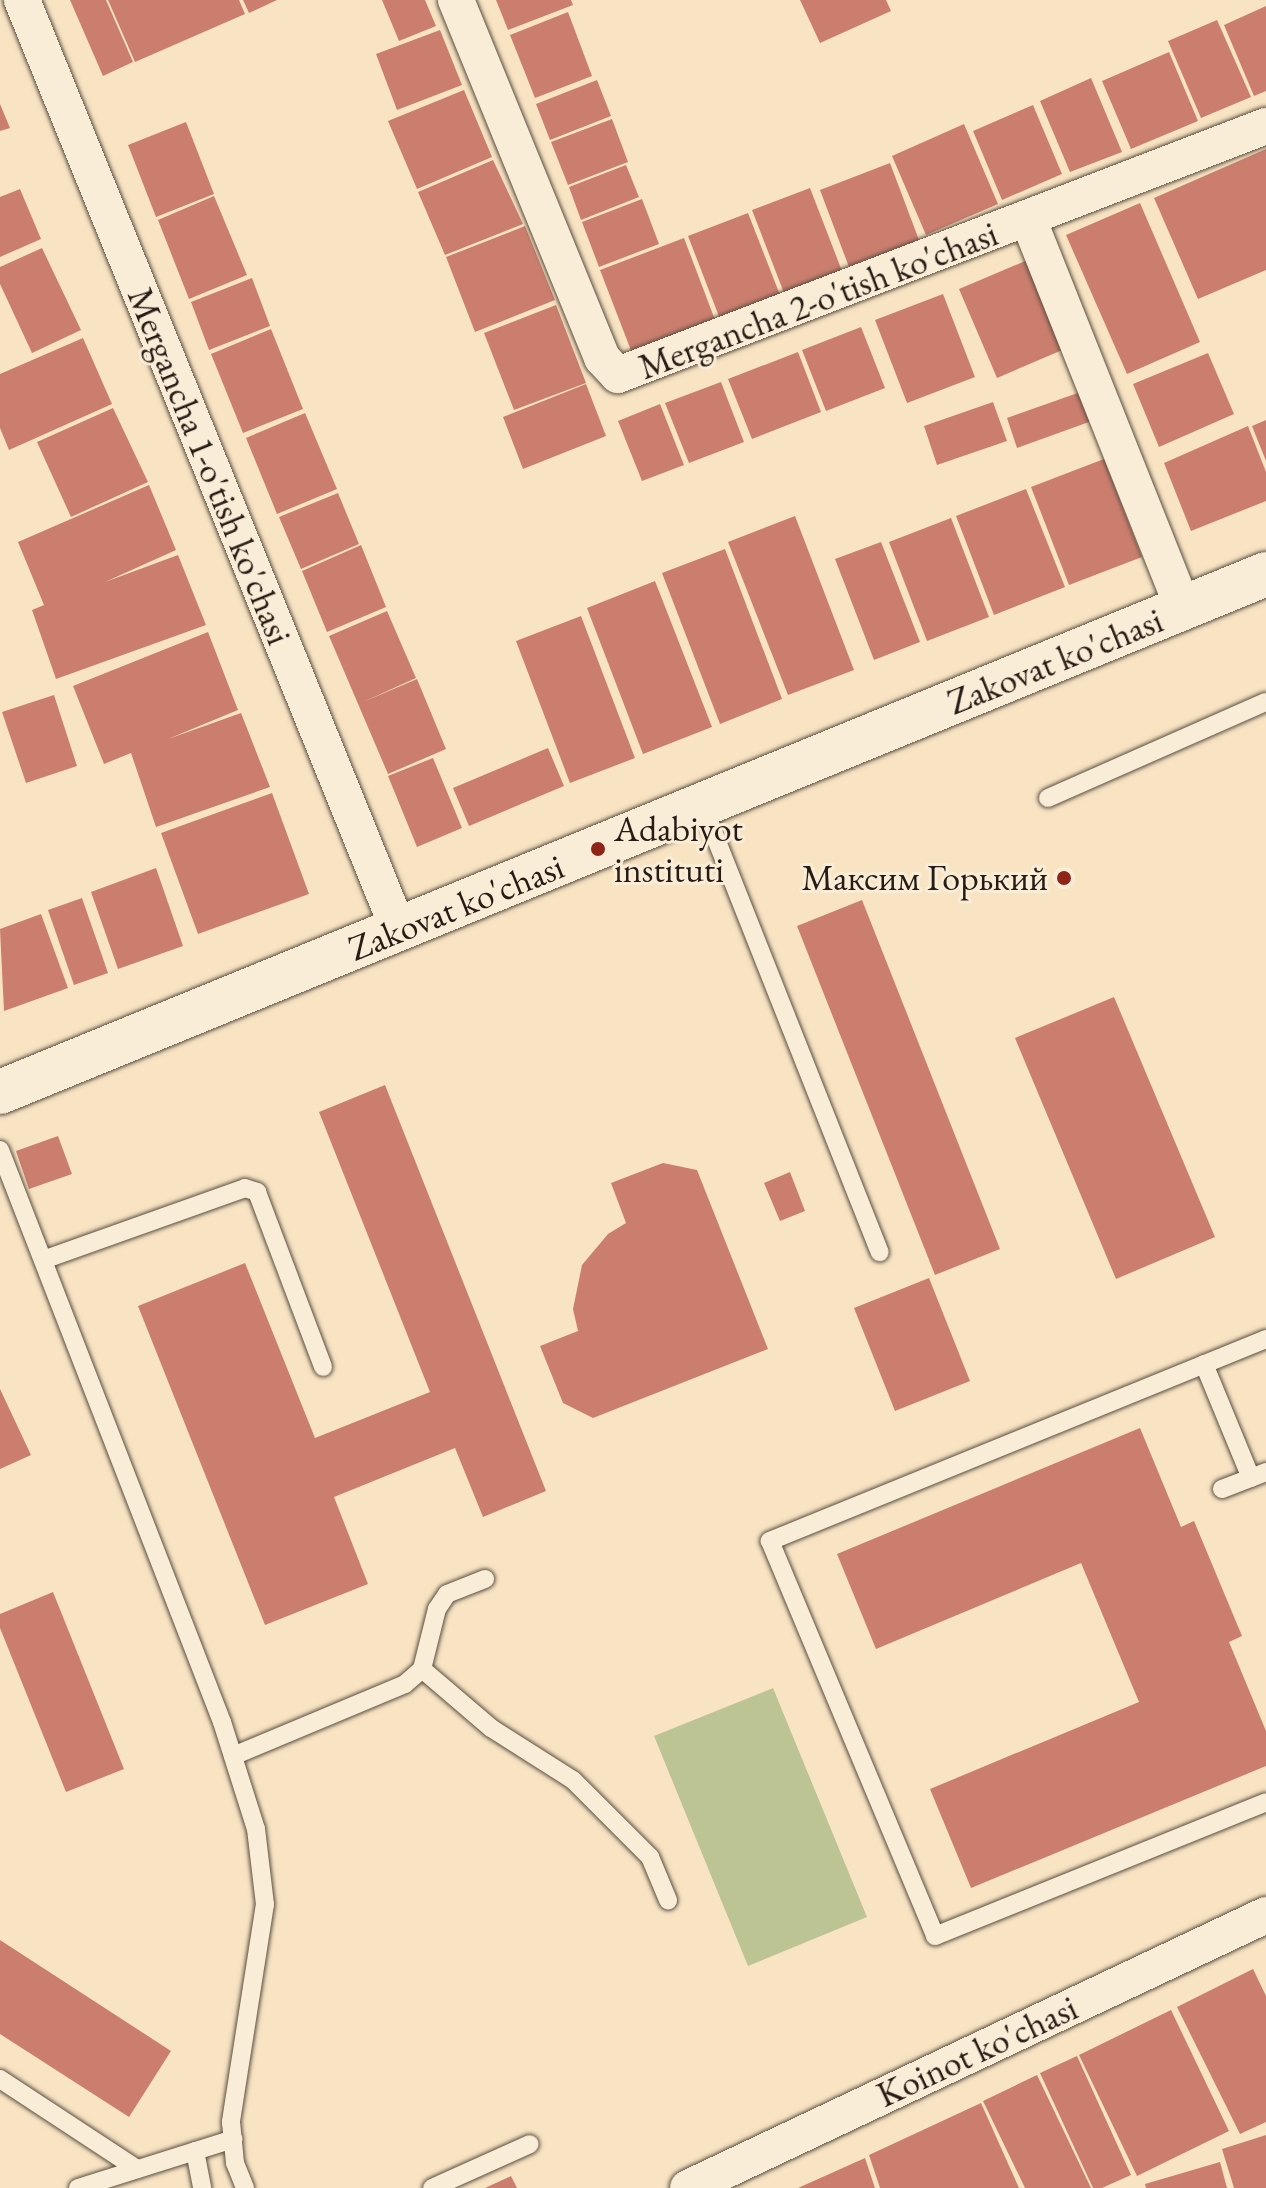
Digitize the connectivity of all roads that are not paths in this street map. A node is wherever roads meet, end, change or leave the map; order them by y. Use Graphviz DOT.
graph roads {
  1 [pos="22,0"];
  2 [pos="456,0"];
  3 [pos="1266,126"];
  4 [pos="1029,221"];
  5 [pos="1266,574"];
  6 [pos="1183,608"];
  7 [pos="1266,702"];
  8 [pos="1048,798"];
  9 [pos="703,806"];
  10 [pos="399,931"];
  11 [pos="0,1092"];
  12 [pos="0,1150"];
  13 [pos="880,1252"];
  14 [pos="43,1260"];
  15 [pos="1266,1339"];
  16 [pos="1204,1364"];
  17 [pos="323,1367"];
  18 [pos="1259,1475"];
  19 [pos="1222,1489"];
  20 [pos="485,1579"];
  21 [pos="422,1669"];
  22 [pos="233,1756"];
  23 [pos="1266,1802"];
  24 [pos="668,1900"];
  25 [pos="1266,1915"];
  26 [pos="0,2079"];
  27 [pos="233,2139"];
  28 [pos="530,2144"];
  29 [pos="195,2151"];
  30 [pos="137,2169"];
  31 [pos="78,2188"];
  32 [pos="202,2188"];
  33 [pos="245,2188"];
  34 [pos="432,2188"];
  35 [pos="688,2188"];
  1 -- 10 [label="street, Mergancha 1-o'tish ko'chasi"];
  2 -- 4 [label="street, Mergancha 2-o'tish ko'chasi"];
  3 -- 4 [label="street, Mergancha 2-o'tish ko'chasi"];
  4 -- 6 [label="street"];
  5 -- 6 [label="street, Zakovat ko'chasi"];
  6 -- 9 [label="street, Zakovat ko'chasi"];
  7 -- 8 [label="lane"];
  9 -- 10 [label="street, Zakovat ko'chasi"];
  9 -- 13 [label="lane"];
  10 -- 11 [label="street, Zakovat ko'chasi"];
  12 -- 14 [label="lane"];
  14 -- 17 [label="lane"];
  14 -- 22 [label="lane"];
  15 -- 16 [label="lane"];
  16 -- 18 [label="lane"];
  16 -- 23 [label="lane"];
  18 -- 19 [label="lane"];
  20 -- 21 [label="lane"];
  21 -- 22 [label="lane"];
  21 -- 24 [label="lane"];
  22 -- 27 [label="lane"];
  25 -- 35 [label="street, Koinot ko'chasi"];
  26 -- 30 [label="lane"];
  27 -- 29 [label="lane"];
  27 -- 33 [label="lane"];
  28 -- 34 [label="lane"];
  29 -- 30 [label="lane"];
  29 -- 32 [label="lane"];
  30 -- 31 [label="lane"];
}
